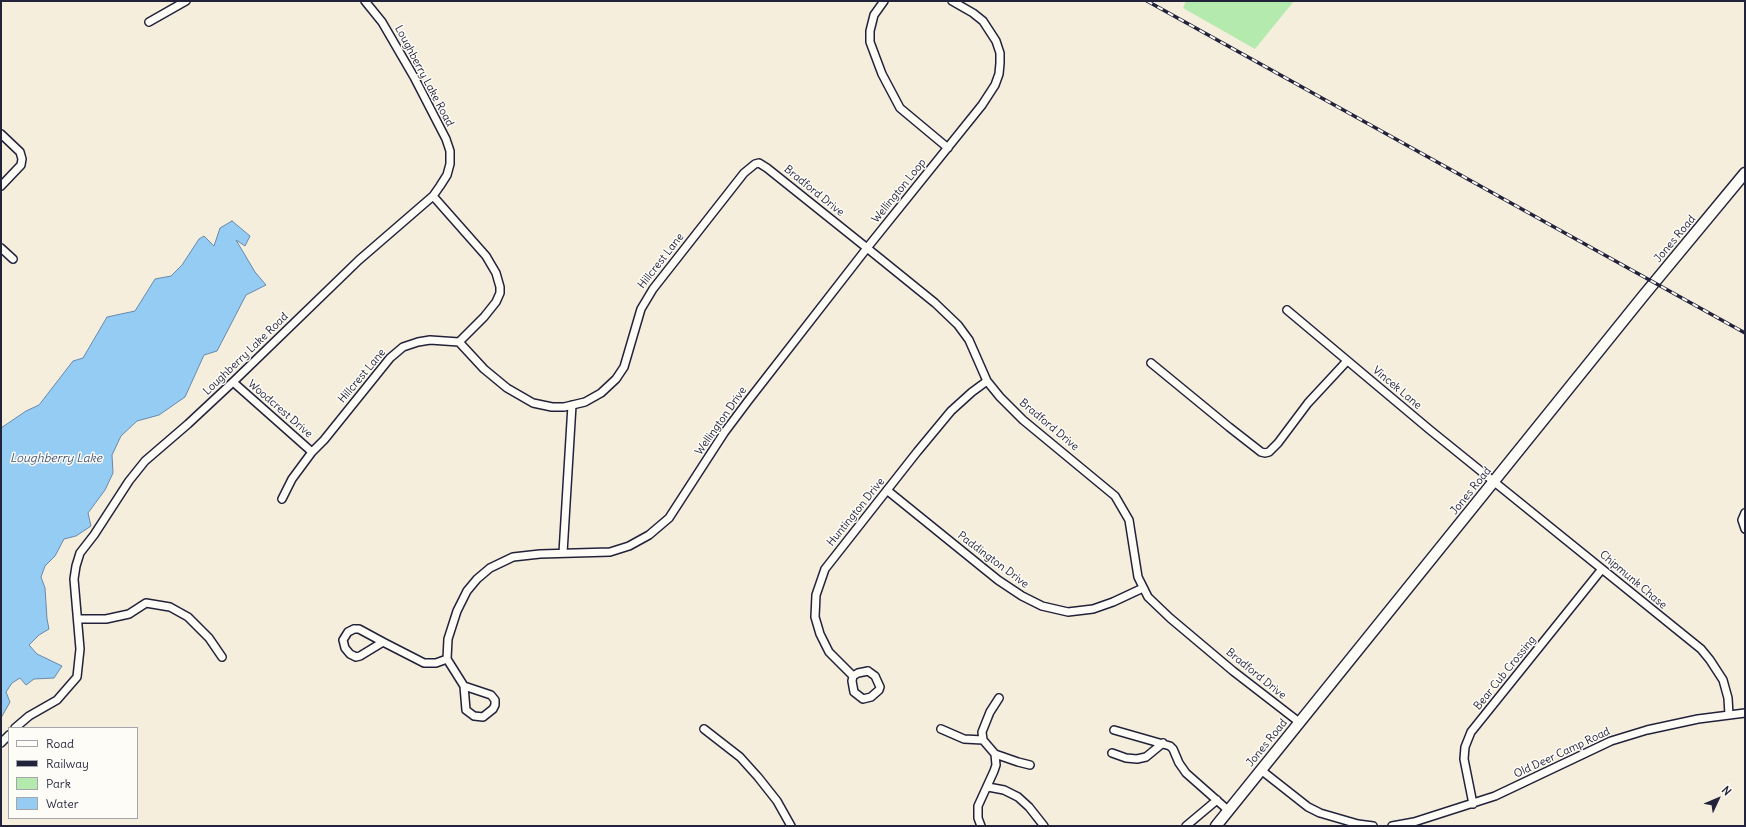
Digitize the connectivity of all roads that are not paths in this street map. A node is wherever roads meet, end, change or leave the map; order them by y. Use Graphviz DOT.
graph roads {
  1 [pos="186,1"];
  2 [pos="365,1"];
  3 [pos="884,1"];
  4 [pos="952,1"];
  5 [pos="149,22"];
  6 [pos="1,134"];
  7 [pos="948,148"];
  8 [pos="755,164"];
  9 [pos="1745,173"];
  10 [pos="1,186"];
  11 [pos="433,196"];
  12 [pos="1,248"];
  13 [pos="867,248"];
  14 [pos="14,259"];
  15 [pos="1287,310"];
  16 [pos="459,342"];
  17 [pos="1347,361"];
  18 [pos="1151,362"];
  19 [pos="988,381"];
  20 [pos="233,382"];
  21 [pos="572,405"];
  22 [pos="312,452"];
  23 [pos="1494,482"];
  24 [pos="888,491"];
  25 [pos="282,499"];
  26 [pos="1745,513"];
  27 [pos="1745,529"];
  28 [pos="563,553"];
  29 [pos="1602,569"];
  30 [pos="1143,588"];
  31 [pos="78,619"];
  32 [pos="383,642"];
  33 [pos="222,657"];
  34 [pos="447,659"];
  35 [pos="853,676"];
  36 [pos="464,686"];
  37 [pos="999,698"];
  38 [pos="1745,713"];
  39 [pos="1729,715"];
  40 [pos="1299,722"];
  41 [pos="16,727"];
  42 [pos="704,729"];
  43 [pos="942,729"];
  44 [pos="1114,730"];
  45 [pos="983,740"];
  46 [pos="1163,743"];
  47 [pos="1112,753"];
  48 [pos="995,754"];
  49 [pos="1030,765"];
  50 [pos="1261,770"];
  51 [pos="988,787"];
  52 [pos="1217,800"];
  53 [pos="1473,804"];
  54 [pos="1229,811"];
  55 [pos="791,826"];
  56 [pos="981,826"];
  57 [pos="1044,826"];
  58 [pos="1186,826"];
  59 [pos="1216,826"];
  60 [pos="1373,826"];
  61 [pos="1392,826"];
  1 -- 5 [label="street"];
  2 -- 11 [label="street, Loughberry Lake Road"];
  3 -- 7 [label="street"];
  4 -- 7 [label="street, Wellington Loop"];
  6 -- 10 [label="street"];
  7 -- 13 [label="street, Wellington Loop"];
  8 -- 13 [label="street, Bradford Drive"];
  8 -- 21 [label="street, Hillcrest Lane"];
  9 -- 23 [label="street, Jones Road"];
  11 -- 16 [label="street"];
  11 -- 20 [label="street, Loughberry Lake Road"];
  12 -- 14 [label="street"];
  13 -- 19 [label="street, Bradford Drive"];
  13 -- 28 [label="street, Wellington Drive"];
  15 -- 17 [label="street, Vincek Lane"];
  16 -- 21 [label="street, Hillcrest Lane"];
  16 -- 22 [label="street, Hillcrest Lane"];
  17 -- 18 [label="street"];
  17 -- 23 [label="street, Vincek Lane"];
  19 -- 24 [label="street, Huntington Drive"];
  19 -- 30 [label="street, Bradford Drive"];
  20 -- 22 [label="street, Woodcrest Drive"];
  20 -- 31 [label="street, Loughberry Lake Road"];
  21 -- 28 [label="street"];
  22 -- 25 [label="street, Hillcrest Lane"];
  23 -- 29 [label="street, Chipmunk Chase"];
  23 -- 40 [label="street, Jones Road"];
  24 -- 30 [label="street, Paddington Drive"];
  24 -- 35 [label="street, Huntington Drive"];
  26 -- 27 [label="street"];
  28 -- 34 [label="street, Wellington Drive"];
  29 -- 39 [label="street, Chipmunk Chase"];
  29 -- 53 [label="street, Bear Cub Crossing"];
  30 -- 40 [label="street, Bradford Drive"];
  31 -- 33 [label="street"];
  31 -- 41 [label="street, Loughberry Lake Road"];
  32 -- 32 [label="street"];
  32 -- 34 [label="street"];
  34 -- 36 [label="street"];
  36 -- 36 [label="street"];
  37 -- 45 [label="street"];
  38 -- 39 [label="street, Old Deer Camp Road"];
  39 -- 53 [label="street, Old Deer Camp Road"];
  40 -- 50 [label="street, Jones Road"];
  42 -- 55 [label="street"];
  43 -- 45 [label="street"];
  44 -- 46 [label="street"];
  45 -- 48 [label="street"];
  46 -- 47 [label="street"];
  46 -- 52 [label="street"];
  48 -- 49 [label="street"];
  48 -- 51 [label="street"];
  50 -- 54 [label="street, Jones Road"];
  50 -- 60 [label="street"];
  51 -- 56 [label="street"];
  51 -- 57 [label="street"];
  52 -- 54 [label="street"];
  52 -- 58 [label="street"];
  53 -- 61 [label="street, Old Deer Camp Road"];
  54 -- 59 [label="street, Jones Road"];
}
